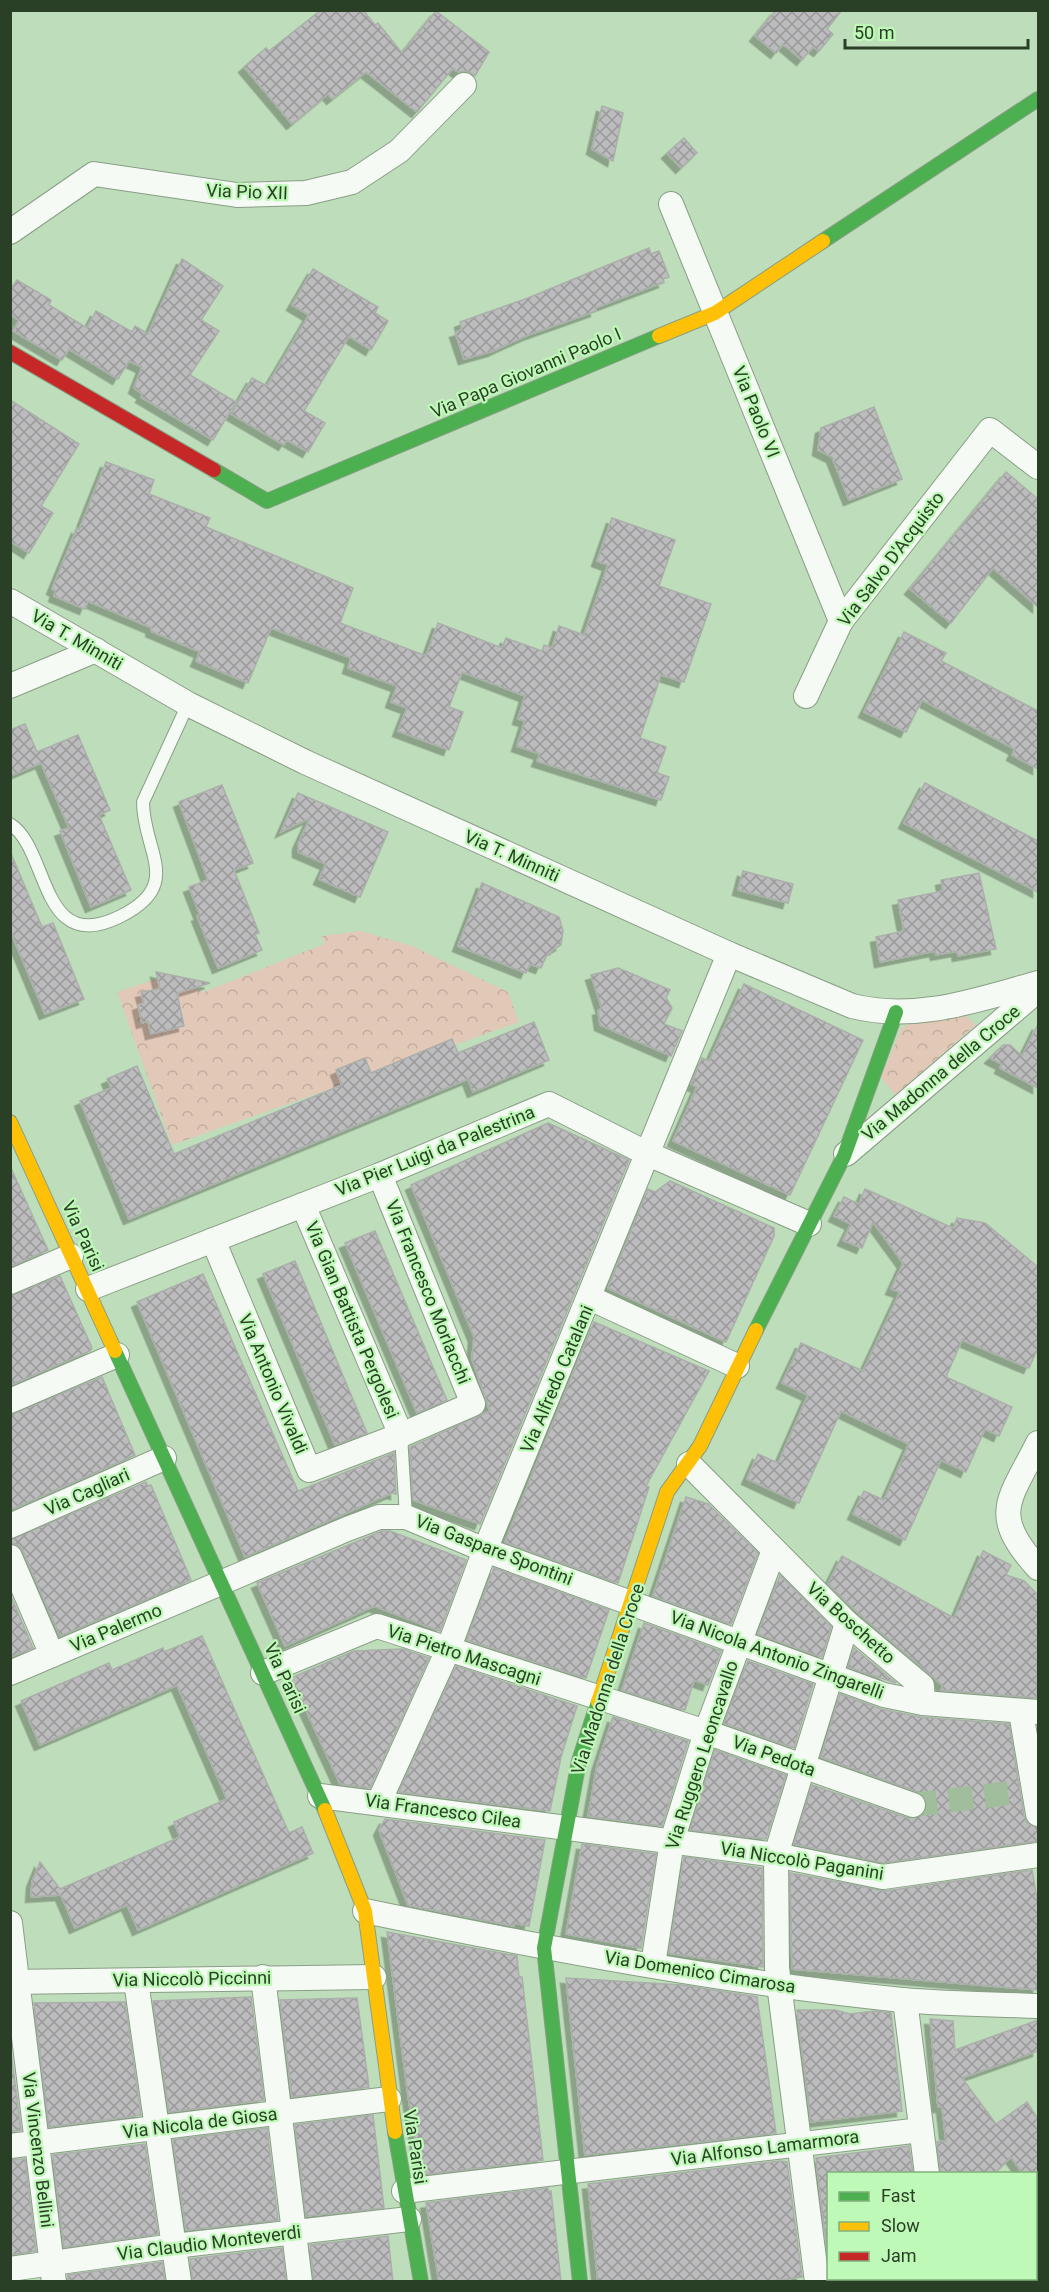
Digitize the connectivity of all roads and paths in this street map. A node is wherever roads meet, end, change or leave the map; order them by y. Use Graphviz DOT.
graph roads {
  1 [pos="464,85"];
  2 [pos="1038,99"];
  3 [pos="671,204"];
  4 [pos="10,232"];
  5 [pos="715,313"];
  6 [pos="10,352"];
  7 [pos="1038,468"];
  8 [pos="10,601"];
  9 [pos="841,621"];
  10 [pos="96,650"];
  11 [pos="10,686"];
  12 [pos="806,696"];
  13 [pos="188,704"];
  14 [pos="10,824"];
  15 [pos="729,954"];
  16 [pos="1038,983"];
  17 [pos="1038,990"];
  18 [pos="896,1012"];
  19 [pos="10,1122"];
  20 [pos="646,1153"];
  21 [pos="844,1156"];
  22 [pos="380,1175"];
  23 [pos="303,1205"];
  24 [pos="809,1224"];
  25 [pos="213,1240"];
  26 [pos="71,1256"];
  27 [pos="10,1282"];
  28 [pos="88,1289"];
  29 [pos="590,1298"];
  30 [pos="117,1355"];
  31 [pos="737,1366"];
  32 [pos="10,1401"];
  33 [pos="401,1435"];
  34 [pos="1038,1443"];
  35 [pos="164,1458"];
  36 [pos="689,1464"];
  37 [pos="406,1517"];
  38 [pos="10,1526"];
  39 [pos="485,1550"];
  40 [pos="774,1550"];
  41 [pos="10,1557"];
  42 [pos="1038,1568"];
  43 [pos="222,1582"];
  44 [pos="632,1602"];
  45 [pos="847,1623"];
  46 [pos="738,1643"];
  47 [pos="448,1650"];
  48 [pos="52,1655"];
  49 [pos="10,1673"];
  50 [pos="263,1673"];
  51 [pos="830,1678"];
  52 [pos="600,1699"];
  53 [pos="923,1703"];
  54 [pos="1030,1712"];
  55 [pos="706,1732"];
  56 [pos="802,1767"];
  57 [pos="320,1796"];
  58 [pos="380,1802"];
  59 [pos="913,1804"];
  60 [pos="1038,1814"];
  61 [pos="566,1827"];
  62 [pos="672,1841"];
  63 [pos="776,1855"];
  64 [pos="1038,1855"];
  65 [pos="365,1911"];
  66 [pos="10,1923"];
  67 [pos="544,1948"];
  68 [pos="653,1965"];
  69 [pos="263,1977"];
  70 [pos="374,1977"];
  71 [pos="136,1981"];
  72 [pos="13,1982"];
  73 [pos="780,1985"];
  74 [pos="905,2000"];
  75 [pos="1038,2006"];
  76 [pos="389,2099"];
  77 [pos="279,2113"];
  78 [pos="159,2129"];
  79 [pos="921,2130"];
  80 [pos="38,2143"];
  81 [pos="799,2143"];
  82 [pos="10,2146"];
  83 [pos="566,2171"];
  84 [pos="927,2172"];
  85 [pos="404,2191"];
  86 [pos="409,2220"];
  87 [pos="295,2232"];
  88 [pos="174,2246"];
  89 [pos="10,2269"];
  90 [pos="53,2273"];
  91 [pos="179,2282"];
  92 [pos="300,2282"];
  93 [pos="421,2282"];
  94 [pos="580,2282"];
  95 [pos="817,2282"];
  1 -- 4 [label="street, Via Pio XII"];
  2 -- 5 [label="street, Via Papa Giovanni Paolo I"];
  3 -- 5 [label="street, Via Paolo VI"];
  5 -- 6 [label="street, Via Papa Giovanni Paolo I"];
  5 -- 9 [label="street, Via Paolo VI"];
  7 -- 9 [label="street, Via Salvo D'Acquisto"];
  8 -- 10 [label="street, Via T. Minniti"];
  9 -- 12 [label="street, Via Salvo D'Acquisto"];
  10 -- 11 [label="street"];
  10 -- 13 [label="street, Via T. Minniti"];
  13 -- 14 [label="lane"];
  13 -- 15 [label="street, Via T. Minniti"];
  15 -- 18 [label="street, Via T. Minniti"];
  15 -- 20 [label="street, Via Alfredo Catalani"];
  16 -- 18 [label="street, Via T. Minniti"];
  17 -- 21 [label="street, Via Madonna della Croce"];
  18 -- 21 [label="street, Via Madonna della Croce"];
  19 -- 26 [label="street, Via Parisi"];
  20 -- 22 [label="street, Via Pier Luigi da Palestrina"];
  20 -- 24 [label="street, Via Pier Luigi da Palestrina"];
  20 -- 29 [label="street, Via Alfredo Catalani"];
  21 -- 24 [label="street, Via Madonna della Croce"];
  22 -- 23 [label="street, Via Pier Luigi da Palestrina"];
  22 -- 33 [label="street, Via Francesco Morlacchi"];
  23 -- 25 [label="street, Via Pier Luigi da Palestrina"];
  23 -- 33 [label="street, Via Gian Battista Pergolesi"];
  24 -- 31 [label="street, Via Madonna della Croce"];
  25 -- 28 [label="street, Via Pier Luigi da Palestrina"];
  25 -- 33 [label="street, Via Antonio Vivaldi"];
  26 -- 27 [label="street"];
  26 -- 28 [label="street, Via Parisi"];
  28 -- 30 [label="street, Via Parisi"];
  29 -- 31 [label="street"];
  29 -- 39 [label="street, Via Alfredo Catalani"];
  30 -- 32 [label="street"];
  30 -- 35 [label="street, Via Parisi"];
  31 -- 36 [label="street, Via Madonna della Croce"];
  33 -- 37 [label="lane"];
  34 -- 42 [label="street"];
  35 -- 38 [label="street, Via Cagliari"];
  35 -- 43 [label="street, Via Parisi"];
  36 -- 40 [label="street, Via Boschetto"];
  36 -- 44 [label="street, Via Madonna della Croce"];
  37 -- 39 [label="street, Via Gaspare Spontini"];
  37 -- 43 [label="street, Via Gaspare Spontini"];
  39 -- 44 [label="street, Via Gaspare Spontini"];
  39 -- 47 [label="street, Via Alfredo Catalani"];
  40 -- 45 [label="street, Via Boschetto"];
  40 -- 46 [label="street, Via Ruggero Leoncavallo"];
  41 -- 48 [label="street"];
  43 -- 48 [label="street, Via Palermo"];
  43 -- 50 [label="street, Via Parisi"];
  44 -- 46 [label="street, Via Nicola Antonio Zingarelli"];
  44 -- 52 [label="street, Via Madonna della Croce"];
  45 -- 51 [label="street"];
  45 -- 53 [label="street, Via Boschetto"];
  46 -- 51 [label="street, Via Nicola Antonio Zingarelli"];
  46 -- 55 [label="street, Via Ruggero Leoncavallo"];
  47 -- 50 [label="street, Via Pietro Mascagni"];
  47 -- 52 [label="street, Via Pietro Mascagni"];
  47 -- 58 [label="street, Via Alfredo Catalani"];
  48 -- 49 [label="street, Via Palermo"];
  50 -- 57 [label="street, Via Parisi"];
  51 -- 53 [label="street, Via Nicola Antonio Zingarelli"];
  51 -- 56 [label="street"];
  52 -- 55 [label="street, Via Pedota"];
  52 -- 61 [label="street, Via Madonna della Croce"];
  53 -- 54 [label="street"];
  54 -- 60 [label="street"];
  55 -- 56 [label="street, Via Pedota"];
  55 -- 62 [label="street, Via Ruggero Leoncavallo"];
  56 -- 59 [label="street, Via Pedota"];
  56 -- 63 [label="street"];
  57 -- 58 [label="street, Via Francesco Cilea"];
  57 -- 65 [label="street, Via Parisi"];
  58 -- 61 [label="street, Via Francesco Cilea"];
  61 -- 62 [label="street, Via Niccolò Paganini"];
  61 -- 67 [label="street, Via Madonna della Croce"];
  62 -- 63 [label="street, Via Niccolò Paganini"];
  62 -- 68 [label="street, Via Ruggero Leoncavallo"];
  63 -- 64 [label="street, Via Niccolò Paganini"];
  63 -- 73 [label="street"];
  65 -- 67 [label="street, Via Domenico Cimarosa"];
  65 -- 70 [label="street, Via Parisi"];
  66 -- 72 [label="street, Via Vincenzo Bellini"];
  67 -- 68 [label="street, Via Domenico Cimarosa"];
  67 -- 83 [label="street, Via Madonna della Croce"];
  68 -- 73 [label="street, Via Domenico Cimarosa"];
  69 -- 70 [label="street, Via Niccolò Piccinni"];
  69 -- 71 [label="street, Via Niccolò Piccinni"];
  69 -- 77 [label="street"];
  70 -- 76 [label="street, Via Parisi"];
  71 -- 72 [label="street, Via Niccolò Piccinni"];
  71 -- 78 [label="street"];
  72 -- 80 [label="street, Via Vincenzo Bellini"];
  73 -- 74 [label="street, Via Domenico Cimarosa"];
  73 -- 81 [label="street"];
  74 -- 75 [label="street, Via Domenico Cimarosa"];
  74 -- 79 [label="street"];
  76 -- 77 [label="street, Via Nicola de Giosa"];
  76 -- 85 [label="street, Via Parisi"];
  77 -- 78 [label="street, Via Nicola de Giosa"];
  77 -- 87 [label="street"];
  78 -- 80 [label="street, Via Nicola de Giosa"];
  78 -- 88 [label="street"];
  79 -- 81 [label="street, Via Alfonso Lamarmora"];
  79 -- 84 [label="street"];
  80 -- 82 [label="street, Via Nicola de Giosa"];
  80 -- 90 [label="street, Via Vincenzo Bellini"];
  81 -- 83 [label="street, Via Alfonso Lamarmora"];
  81 -- 95 [label="street"];
  83 -- 85 [label="street, Via Alfonso Lamarmora"];
  83 -- 94 [label="street, Via Madonna della Croce"];
  85 -- 86 [label="street, Via Parisi"];
  86 -- 87 [label="street, Via Claudio Monteverdi"];
  86 -- 93 [label="street, Via Parisi"];
  87 -- 88 [label="street, Via Claudio Monteverdi"];
  87 -- 92 [label="street"];
  88 -- 90 [label="street, Via Claudio Monteverdi"];
  88 -- 91 [label="street"];
  89 -- 90 [label="street, Via Claudio Monteverdi"];
}
